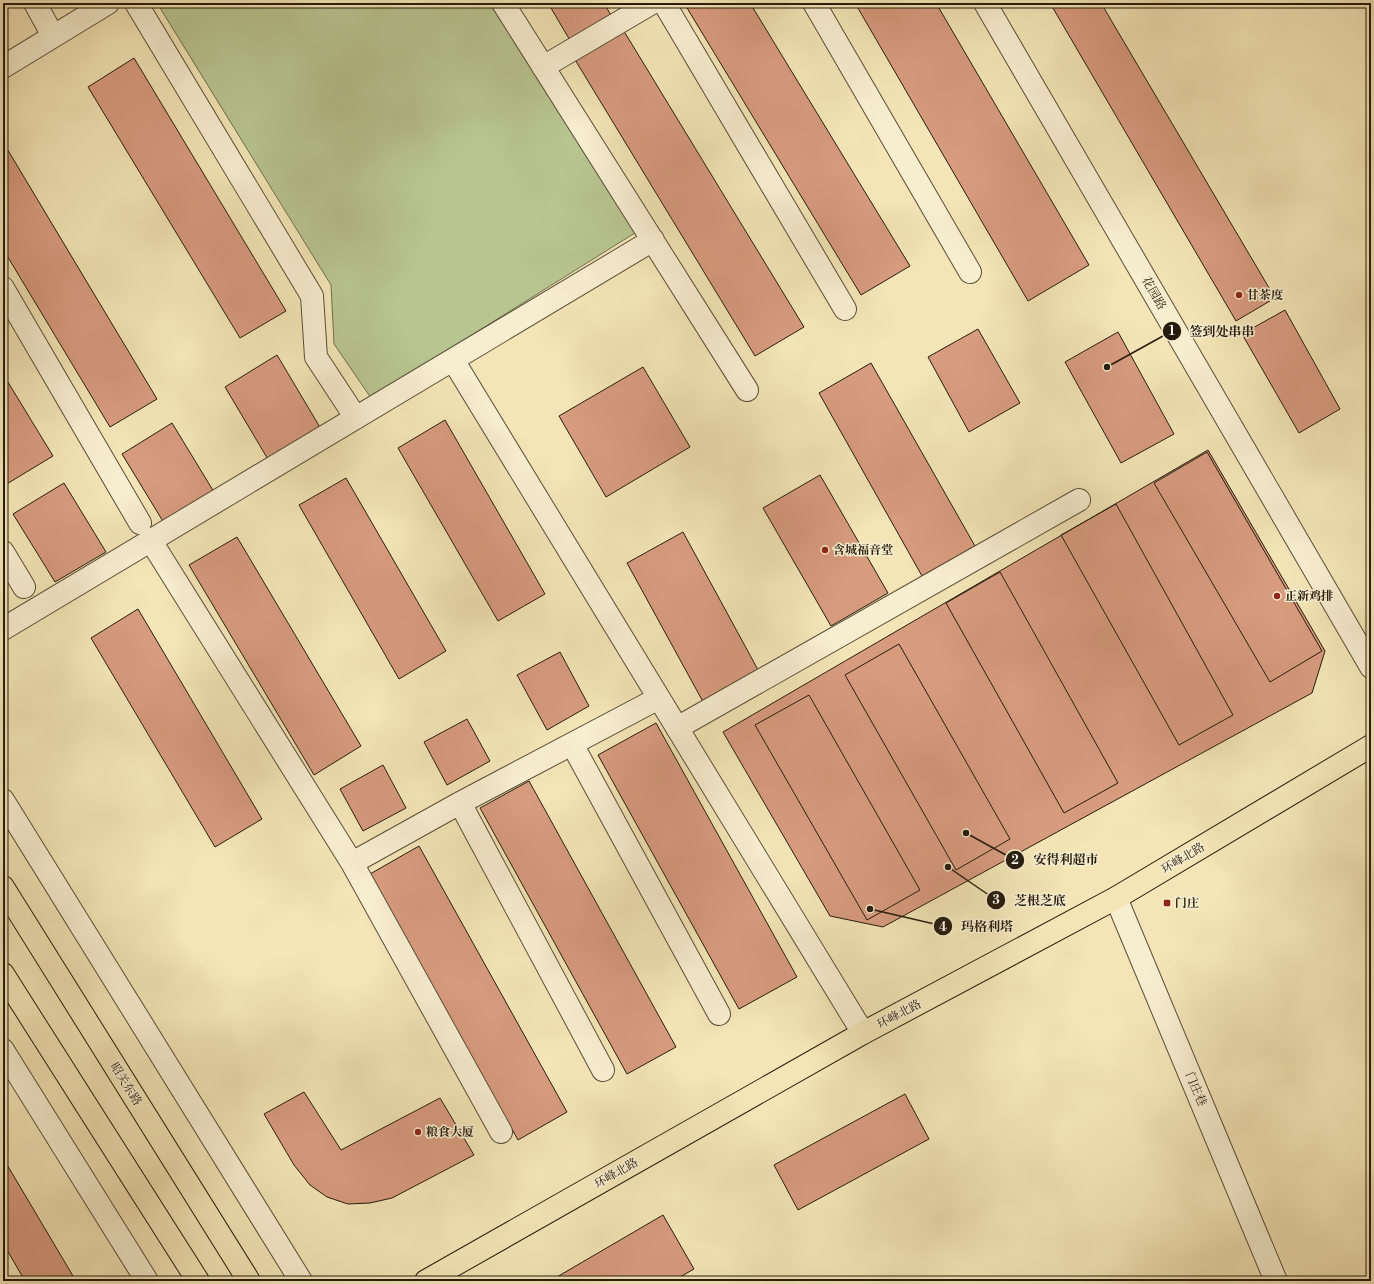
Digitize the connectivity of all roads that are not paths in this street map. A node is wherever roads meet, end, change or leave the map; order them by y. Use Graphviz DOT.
graph roads {
  1 [pos="35,3"];
  2 [pos="108,3"];
  3 [pos="136,3"];
  4 [pos="503,3"];
  5 [pos="652,3"];
  6 [pos="664,3"];
  7 [pos="814,3"];
  8 [pos="986,3"];
  9 [pos="53,36"];
  10 [pos="3,66"];
  11 [pos="543,67"];
  12 [pos="653,240"];
  13 [pos="970,272"];
  14 [pos="3,288"];
  15 [pos="845,308"];
  16 [pos="453,360"];
  17 [pos="748,390"];
  18 [pos="356,418"];
  19 [pos="1079,500"];
  20 [pos="146,532"];
  21 [pos="3,552"];
  22 [pos="24,587"];
  23 [pos="3,629"];
  24 [pos="1371,667"];
  25 [pos="659,698"];
  26 [pos="677,728"];
  27 [pos="572,744"];
  28 [pos="1371,746"];
  29 [pos="3,800"];
  30 [pos="460,802"];
  31 [pos="352,864"];
  32 [pos="3,887"];
  33 [pos="1116,898"];
  34 [pos="3,974"];
  35 [pos="719,1014"];
  36 [pos="863,1033"];
  37 [pos="3,1050"];
  38 [pos="603,1070"];
  39 [pos="501,1132"];
  40 [pos="147,1281"];
  41 [pos="198,1281"];
  42 [pos="249,1281"];
  43 [pos="301,1281"];
  44 [pos="426,1281"];
  45 [pos="1276,1281"];
  1 -- 9 [label="street"];
  2 -- 9 [label="street"];
  3 -- 18 [label="street"];
  4 -- 11 [label="street"];
  5 -- 11 [label="street"];
  6 -- 15 [label="street"];
  7 -- 13 [label="street"];
  8 -- 24 [label="street, 花园路"];
  9 -- 10 [label="street"];
  11 -- 12 [label="street"];
  12 -- 16 [label="street"];
  12 -- 17 [label="street"];
  14 -- 20 [label="street"];
  16 -- 18 [label="street"];
  16 -- 25 [label="street"];
  18 -- 20 [label="street"];
  19 -- 26 [label="street"];
  20 -- 23 [label="street"];
  20 -- 31 [label="street"];
  21 -- 22 [label="street"];
  25 -- 26 [label="street"];
  25 -- 27 [label="street"];
  26 -- 36 [label="street"];
  27 -- 30 [label="street"];
  27 -- 35 [label="street"];
  28 -- 33 [label="main road, 环峰北路"];
  29 -- 43 [label="street"];
  30 -- 31 [label="street"];
  30 -- 38 [label="street"];
  31 -- 39 [label="street"];
  32 -- 42 [label="main road, 昭关东路"];
  33 -- 36 [label="main road, 环峰北路"];
  33 -- 45 [label="street, 门庄巷"];
  34 -- 41 [label="main road"];
  36 -- 44 [label="main road, 环峰北路"];
  37 -- 40 [label="street"];
}
